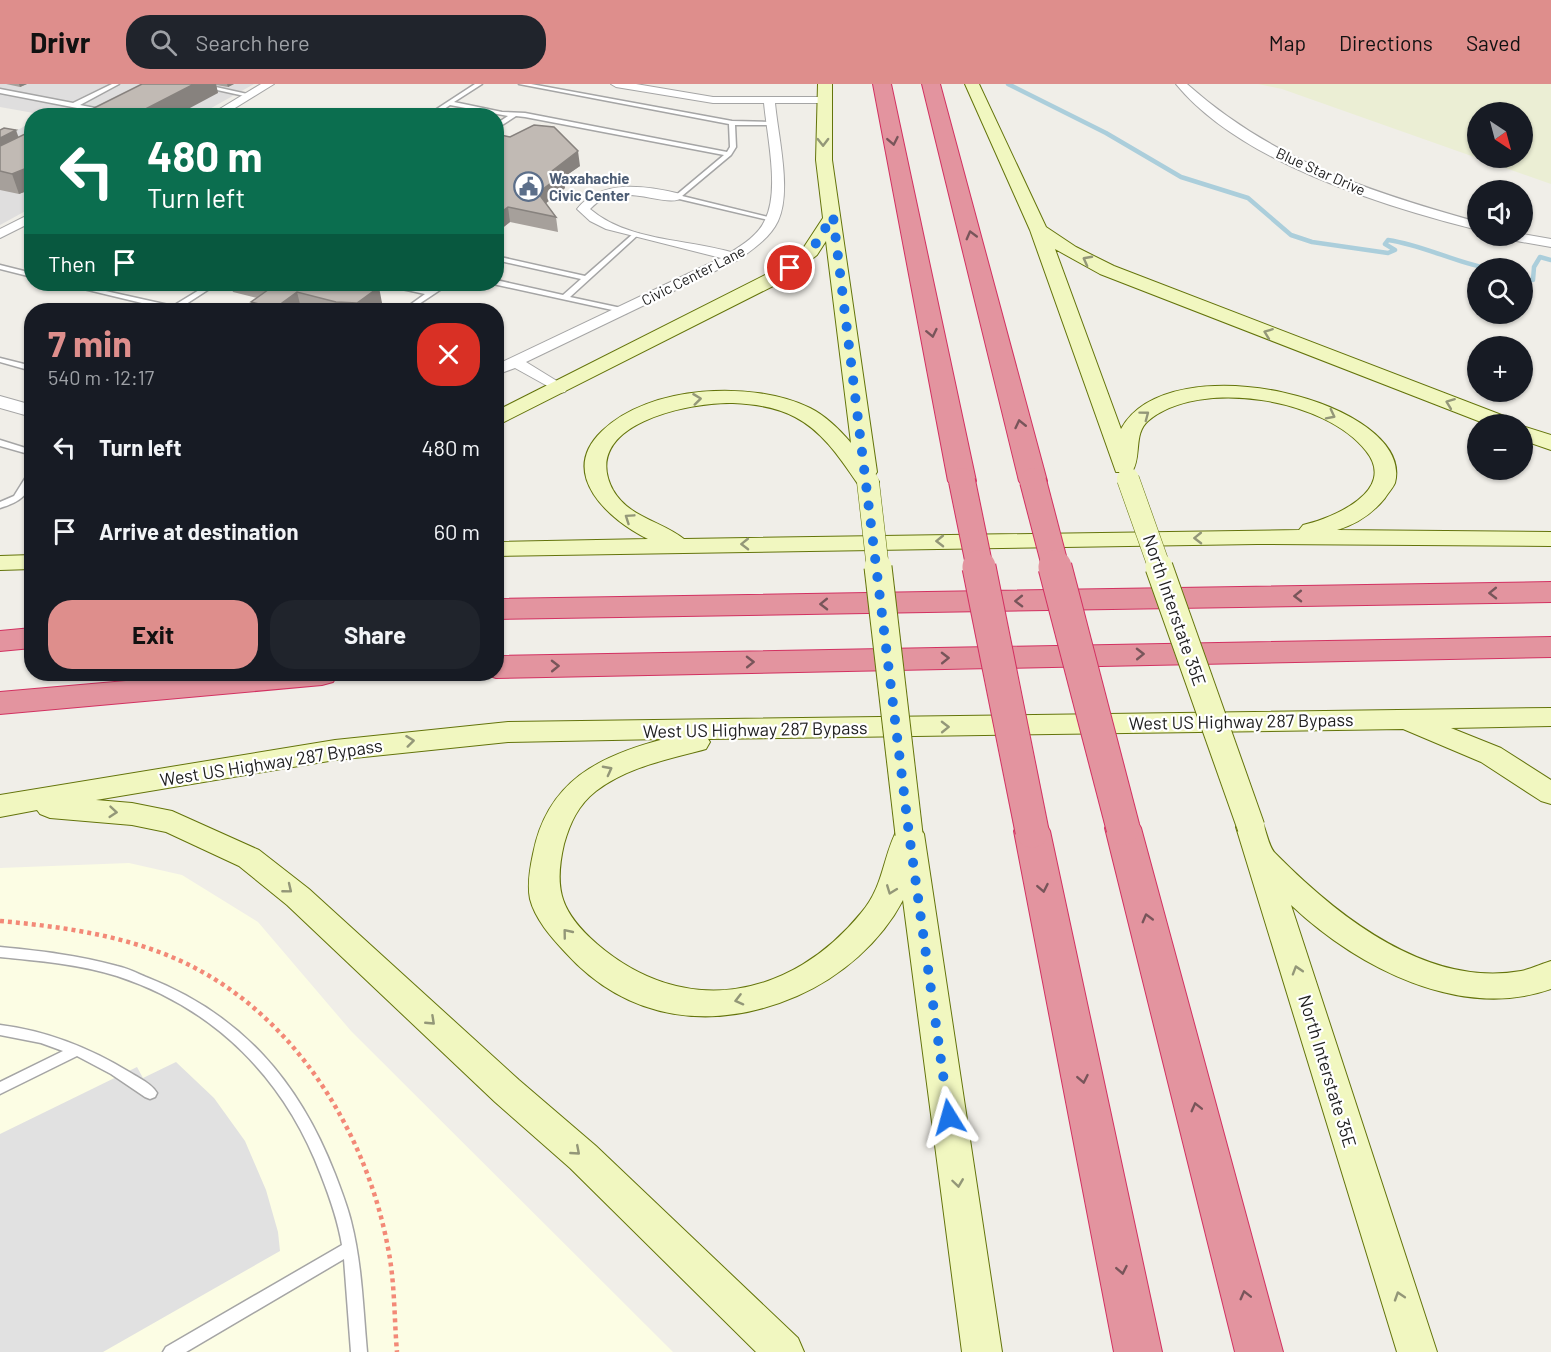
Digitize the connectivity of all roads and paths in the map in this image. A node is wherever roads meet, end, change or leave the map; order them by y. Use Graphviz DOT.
graph roads {
  1 [pos="116,84"];
  2 [pos="193,84"];
  3 [pos="269,84"];
  4 [pos="479,84"];
  5 [pos="522,84"];
  6 [pos="616,84"];
  7 [pos="882,84"];
  8 [pos="931,84"];
  9 [pos="972,84"];
  10 [pos="1180,84"];
  11 [pos="0,90"];
  12 [pos="824,92"];
  13 [pos="249,95"];
  14 [pos="769,101"];
  15 [pos="448,103"];
  16 [pos="73,106"];
  17 [pos="87,108"];
  18 [pos="227,108"];
  19 [pos="441,108"];
  20 [pos="479,108"];
  21 [pos="504,112"];
  22 [pos="516,114"];
  23 [pos="504,122"];
  24 [pos="732,123"];
  25 [pos="771,123"];
  26 [pos="729,154"];
  27 [pos="677,197"];
  28 [pos="833,216"];
  29 [pos="773,219"];
  30 [pos="24,221"];
  31 [pos="1467,223"];
  32 [pos="1039,230"];
  33 [pos="0,234"];
  34 [pos="636,234"];
  35 [pos="1533,240"];
  36 [pos="1551,243"];
  37 [pos="733,257"];
  38 [pos="504,260"];
  39 [pos="0,267"];
  40 [pos="24,273"];
  41 [pos="586,278"];
  42 [pos="504,284"];
  43 [pos="96,291"];
  44 [pos="203,291"];
  45 [pos="422,291"];
  46 [pos="434,291"];
  47 [pos="431,293"];
  48 [pos="564,298"];
  49 [pos="147,303"];
  50 [pos="186,303"];
  51 [pos="416,303"];
  52 [pos="623,311"];
  53 [pos="0,360"];
  54 [pos="516,362"];
  55 [pos="24,367"];
  56 [pos="504,367"];
  57 [pos="560,389"];
  58 [pos="0,402"];
  59 [pos="24,409"];
  60 [pos="1478,414"];
  61 [pos="504,416"];
  62 [pos="1533,436"];
  63 [pos="0,443"];
  64 [pos="1551,443"];
  65 [pos="24,450"];
  66 [pos="1126,473"];
  67 [pos="868,482"];
  68 [pos="24,487"];
  69 [pos="0,505"];
  70 [pos="1257,537"];
  71 [pos="1551,539"];
  72 [pos="680,544"];
  73 [pos="504,549"];
  74 [pos="24,562"];
  75 [pos="0,563"];
  76 [pos="1551,592"];
  77 [pos="504,609"];
  78 [pos="24,639"];
  79 [pos="0,641"];
  80 [pos="1551,647"];
  81 [pos="504,667"];
  82 [pos="244,681"];
  83 [pos="0,703"];
  84 [pos="1551,717"];
  85 [pos="1400,719"];
  86 [pos="760,730"];
  87 [pos="1551,794"];
  88 [pos="6,805"];
  89 [pos="909,834"];
  90 [pos="1256,841"];
  91 [pos="0,952"];
  92 [pos="1551,974"];
  93 [pos="0,1030"];
  94 [pos="76,1050"];
  95 [pos="0,1088"];
  96 [pos="150,1093"];
  97 [pos="348,1249"];
  98 [pos="171,1352"];
  99 [pos="359,1352"];
  100 [pos="784,1352"];
  101 [pos="982,1352"];
  102 [pos="1138,1352"];
  103 [pos="1259,1352"];
  104 [pos="1417,1352"];
  1 -- 16 [label="lane"];
  2 -- 13 [label="lane"];
  3 -- 13 [label="street"];
  4 -- 15 [label="lane"];
  5 -- 24 [label="lane"];
  6 -- 14 [label="street"];
  7 -- 102 [label="highway, one-way, bridge"];
  103 -- 8 [label="highway, one-way, bridge"];
  9 -- 32 [label="main road, North Interstate 35E"];
  10 -- 31 [label="street, Blue Star Drive"];
  11 -- 16 [label="lane"];
  12 -- 14 [label="street"];
  12 -- 28 [label="main road, one-way"];
  13 -- 18 [label="street"];
  14 -- 25 [label="street"];
  15 -- 19 [label="lane"];
  15 -- 20 [label="lane"];
  16 -- 17 [label="lane"];
  21 -- 22 [label="lane"];
  22 -- 23 [label="lane"];
  22 -- 26 [label="lane"];
  24 -- 25 [label="lane"];
  24 -- 26 [label="lane"];
  25 -- 29 [label="street"];
  26 -- 27 [label="lane"];
  27 -- 29 [label="lane"];
  27 -- 34 [label="street"];
  28 -- 57 [label="main road"];
  28 -- 67 [label="main road"];
  29 -- 37 [label="street, Civic Center Lane"];
  30 -- 33 [label="street"];
  60 -- 32 [label="main road, one-way"];
  32 -- 66 [label="main road, North Interstate 35E"];
  34 -- 37 [label="street"];
  34 -- 41 [label="lane"];
  35 -- 36 [label="street"];
  37 -- 52 [label="street, Civic Center Lane"];
  38 -- 41 [label="lane"];
  39 -- 40 [label="lane"];
  41 -- 48 [label="lane"];
  42 -- 48 [label="lane"];
  43 -- 49 [label="lane"];
  44 -- 50 [label="lane"];
  45 -- 47 [label="lane"];
  46 -- 47 [label="lane"];
  47 -- 51 [label="lane"];
  48 -- 52 [label="lane"];
  52 -- 54 [label="street, Civic Center Lane"];
  53 -- 55 [label="lane"];
  54 -- 56 [label="street, Civic Center Lane"];
  54 -- 57 [label="street"];
  57 -- 61 [label="main road"];
  58 -- 59 [label="street"];
  62 -- 64 [label="main road"];
  63 -- 65 [label="lane"];
  66 -- 70 [label="main road, one-way"];
  66 -- 90 [label="main road, North Interstate 35E, bridge"];
  72 -- 67 [label="main road, one-way"];
  67 -- 89 [label="main road, bridge"];
  68 -- 69 [label="lane"];
  70 -- 71 [label="main road"];
  70 -- 72 [label="main road, one-way"];
  72 -- 73 [label="main road"];
  74 -- 75 [label="main road"];
  76 -- 77 [label="highway, one-way"];
  78 -- 79 [label="highway"];
  81 -- 80 [label="highway, one-way"];
  82 -- 83 [label="highway"];
  84 -- 85 [label="main road, West US Highway 287 Bypass"];
  86 -- 85 [label="main road, West US Highway 287 Bypass, one-way"];
  85 -- 87 [label="main road"];
  88 -- 86 [label="main road, West US Highway 287 Bypass, one-way"];
  89 -- 86 [label="main road, one-way"];
  88 -- 100 [label="main road, one-way"];
  89 -- 101 [label="main road, one-way"];
  90 -- 92 [label="main road"];
  104 -- 90 [label="main road, North Interstate 35E, one-way"];
  91 -- 97 [label="lane"];
  93 -- 94 [label="lane"];
  94 -- 95 [label="lane"];
  94 -- 96 [label="lane"];
  97 -- 98 [label="lane"];
  97 -- 99 [label="lane"];
}
